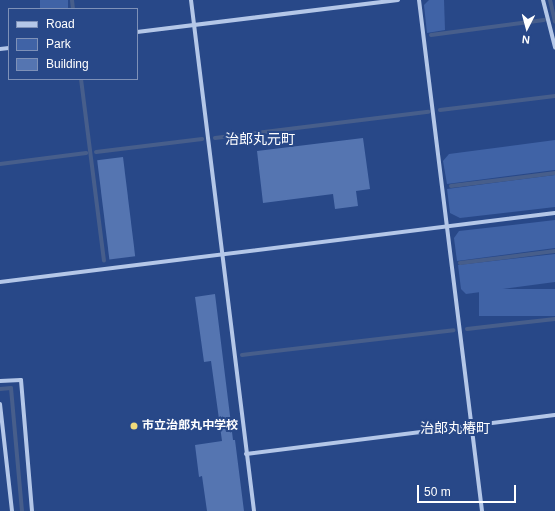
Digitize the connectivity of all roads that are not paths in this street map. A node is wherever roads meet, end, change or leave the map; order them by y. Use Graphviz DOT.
graph roads {
  1 [pos="191,0"];
  2 [pos="398,0"];
  3 [pos="419,0"];
  4 [pos="543,0"];
  5 [pos="194,25"];
  6 [pos="138,32"];
  7 [pos="555,47"];
  8 [pos="555,213"];
  9 [pos="447,226"];
  10 [pos="221,254"];
  11 [pos="0,282"];
  12 [pos="0,381"];
  13 [pos="0,404"];
  14 [pos="555,415"];
  15 [pos="472,426"];
  16 [pos="246,454"];
  17 [pos="12,511"];
  18 [pos="32,511"];
  19 [pos="254,511"];
  20 [pos="482,511"];
  1 -- 5 [label="street"];
  2 -- 5 [label="street"];
  3 -- 9 [label="street"];
  4 -- 7 [label="street"];
  5 -- 6 [label="street"];
  5 -- 10 [label="street"];
  8 -- 9 [label="street"];
  9 -- 10 [label="street"];
  9 -- 15 [label="street"];
  10 -- 11 [label="street"];
  10 -- 16 [label="street"];
  12 -- 18 [label="street"];
  13 -- 17 [label="street"];
  14 -- 15 [label="street"];
  15 -- 16 [label="street"];
  15 -- 20 [label="street"];
  16 -- 19 [label="street"];
}
